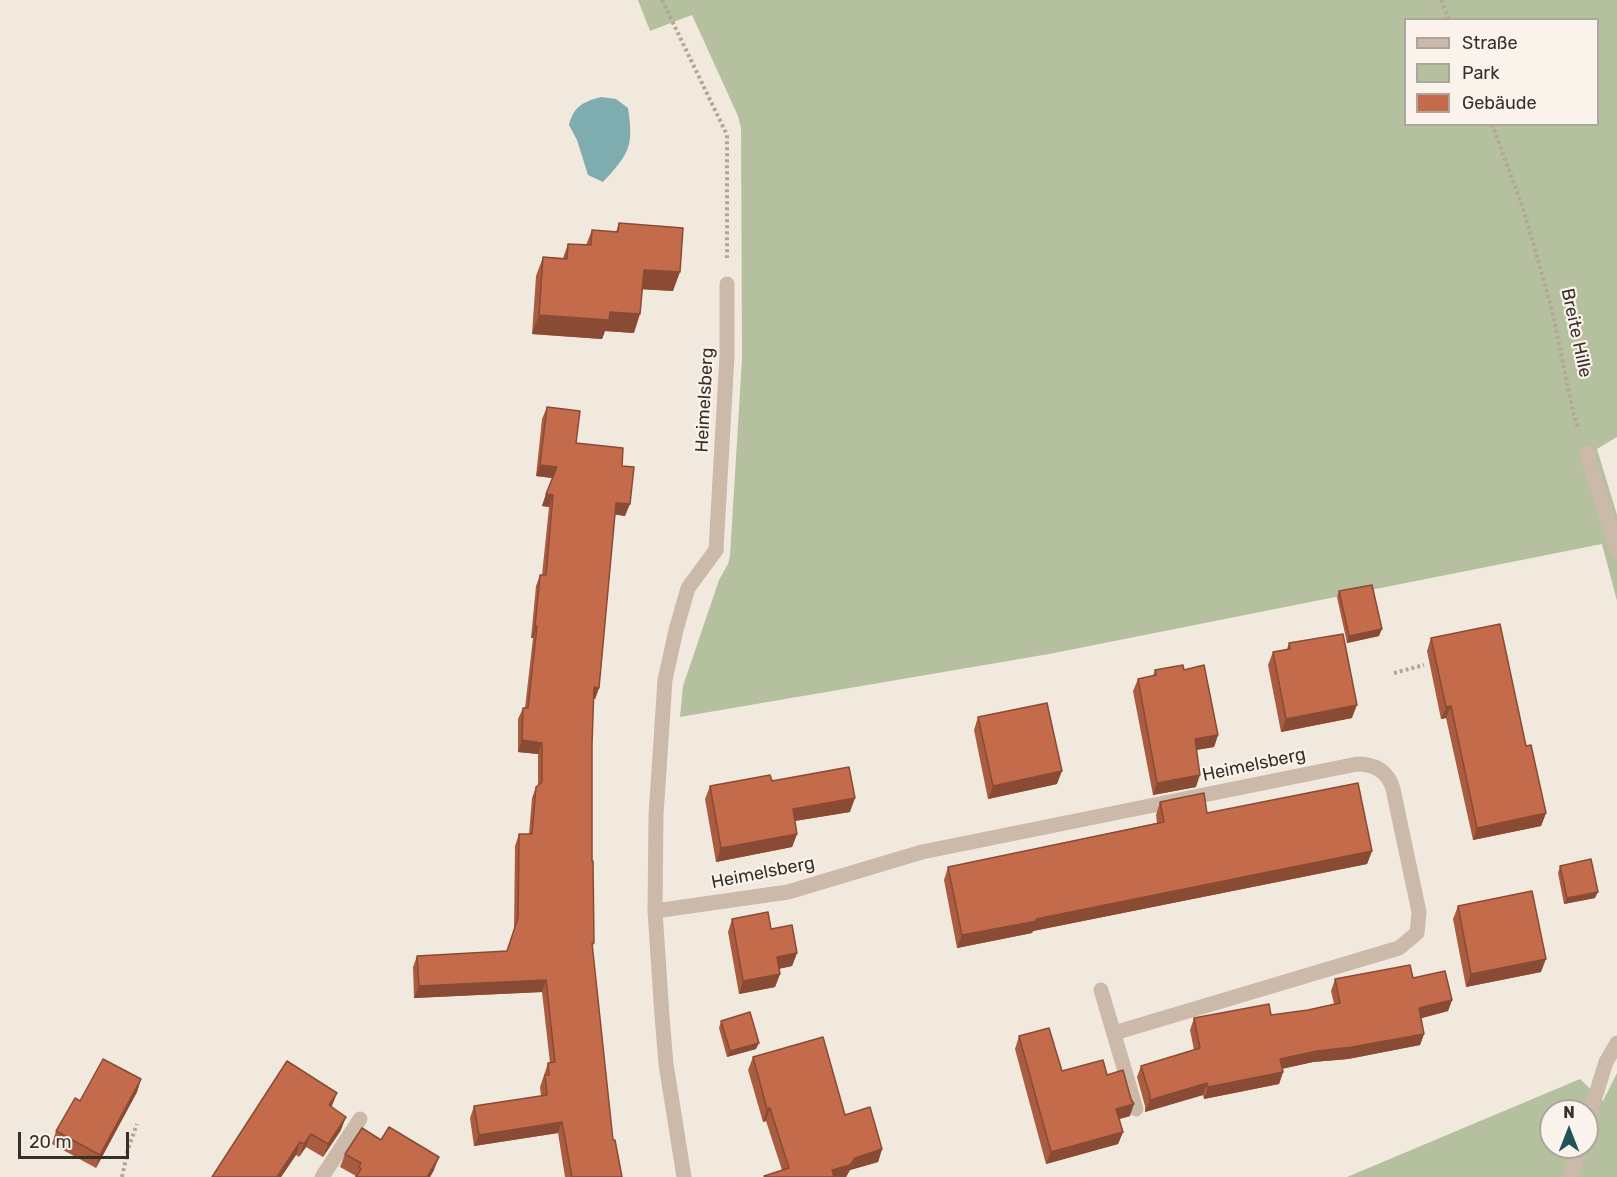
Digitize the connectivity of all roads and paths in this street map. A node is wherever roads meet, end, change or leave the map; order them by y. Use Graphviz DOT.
graph roads {
  1 [pos="662,0"];
  2 [pos="1441,0"];
  3 [pos="1448,18"];
  4 [pos="1493,126"];
  5 [pos="727,284"];
  6 [pos="1587,453"];
  7 [pos="1617,550"];
  8 [pos="1424,665"];
  9 [pos="1394,673"];
  10 [pos="655,911"];
  11 [pos="1101,990"];
  12 [pos="1114,1033"];
  13 [pos="1617,1043"];
  14 [pos="1594,1099"];
  15 [pos="1136,1108"];
  16 [pos="360,1119"];
  17 [pos="137,1124"];
  18 [pos="1576,1159"];
  19 [pos="122,1177"];
  20 [pos="322,1177"];
  21 [pos="684,1177"];
  22 [pos="1571,1177"];
  1 -- 5 [label="path"];
  2 -- 3 [label="path"];
  4 -- 6 [label="path, Breite Hille"];
  5 -- 10 [label="street, Heimelsberg"];
  6 -- 7 [label="street"];
  8 -- 9 [label="path"];
  10 -- 12 [label="street, Heimelsberg"];
  10 -- 21 [label="street, Heimelsberg"];
  11 -- 12 [label="street"];
  12 -- 15 [label="street"];
  13 -- 14 [label="street"];
  16 -- 20 [label="street"];
  17 -- 19 [label="path"];
  18 -- 22 [label="street"];
}
